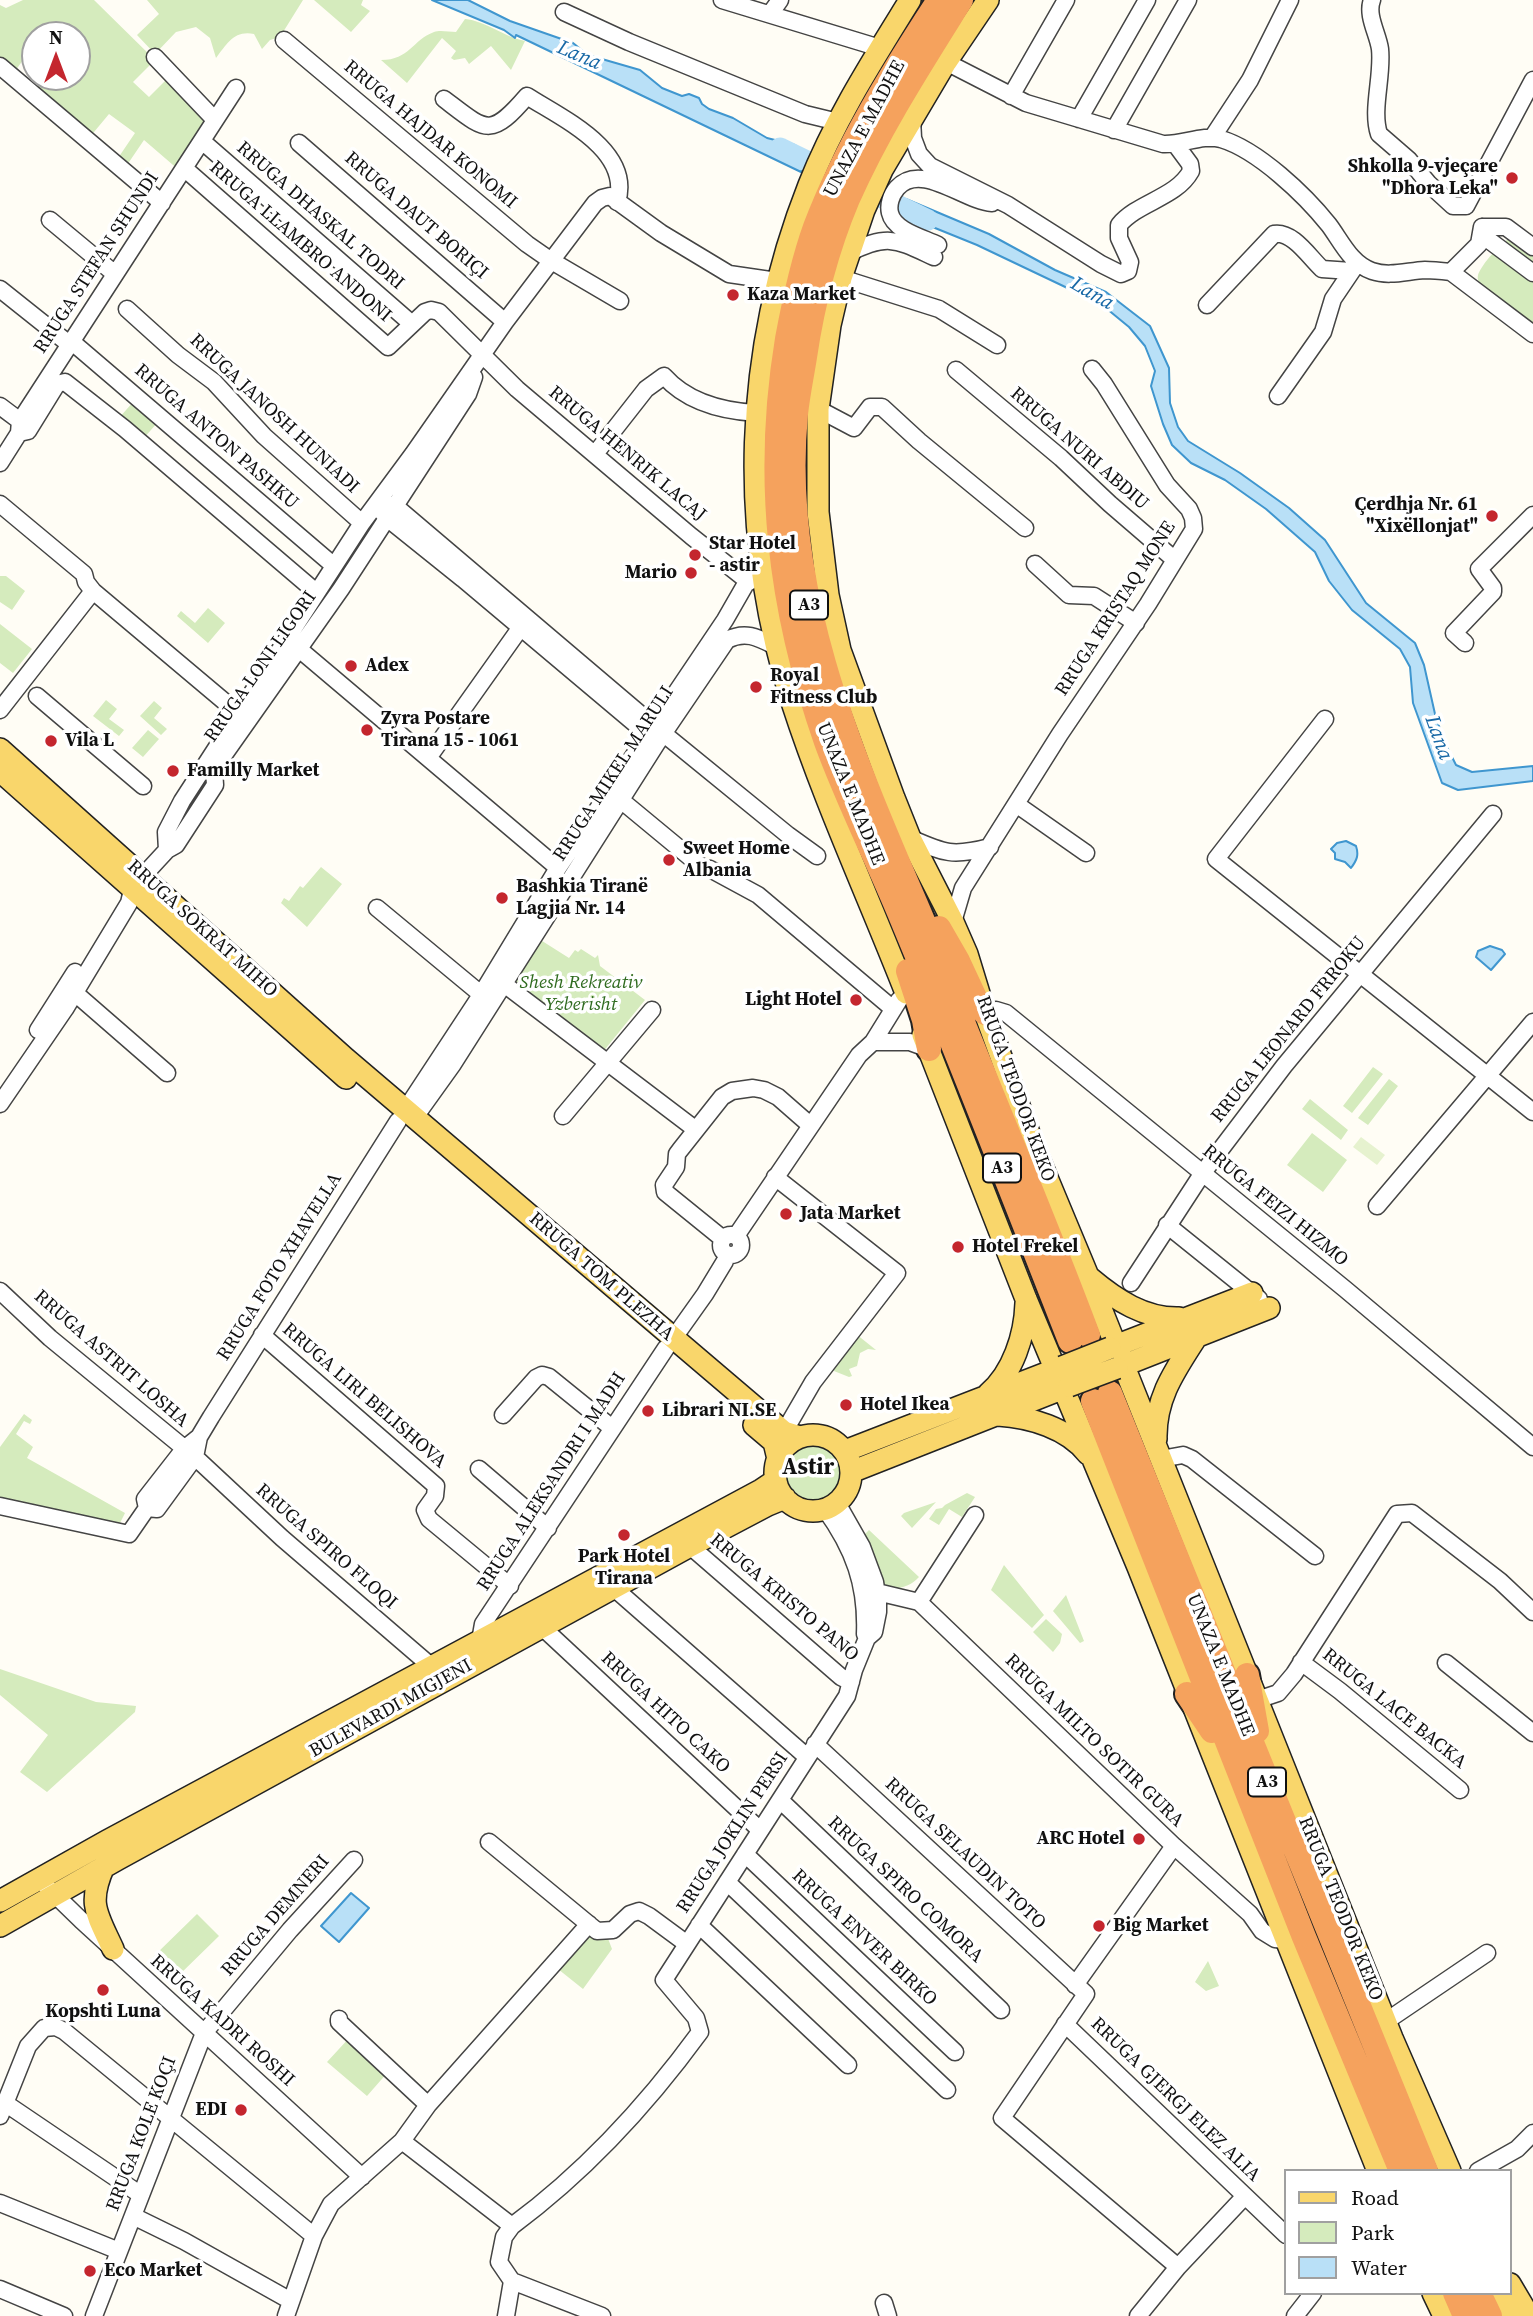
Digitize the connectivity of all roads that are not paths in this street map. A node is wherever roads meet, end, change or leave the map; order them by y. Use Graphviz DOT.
graph roads {
  1 [pos="722,0"];
  2 [pos="780,0"];
  3 [pos="910,0"];
  4 [pos="939,0"];
  5 [pos="961,0"];
  6 [pos="988,0"];
  7 [pos="1066,0"];
  8 [pos="1147,0"];
  9 [pos="1188,0"];
  10 [pos="1290,0"];
  11 [pos="1372,0"];
  12 [pos="564,12"];
  13 [pos="770,14"];
  14 [pos="284,40"];
  15 [pos="880,48"];
  16 [pos="155,57"];
  17 [pos="946,61"];
  18 [pos="0,66"];
  19 [pos="236,88"];
  20 [pos="1530,91"];
  21 [pos="1011,96"];
  22 [pos="444,99"];
  23 [pos="912,118"];
  24 [pos="1079,119"];
  25 [pos="215,120"];
  26 [pos="838,122"];
  27 [pos="1114,130"];
  28 [pos="1212,138"];
  29 [pos="202,141"];
  30 [pos="299,143"];
  31 [pos="1176,145"];
  32 [pos="856,156"];
  33 [pos="184,168"];
  34 [pos="837,198"];
  35 [pos="617,202"];
  36 [pos="162,203"];
  37 [pos="1008,205"];
  38 [pos="1466,206"];
  39 [pos="50,220"];
  40 [pos="1482,231"];
  41 [pos="1533,247"];
  42 [pos="849,253"];
  43 [pos="550,260"];
  44 [pos="1354,267"];
  45 [pos="1451,272"];
  46 [pos="1533,273"];
  47 [pos="115,274"];
  48 [pos="841,278"];
  49 [pos="770,280"];
  50 [pos="0,289"];
  51 [pos="620,301"];
  52 [pos="1207,305"];
  53 [pos="127,309"];
  54 [pos="505,322"];
  55 [pos="412,324"];
  56 [pos="1533,334"];
  57 [pos="70,343"];
  58 [pos="997,345"];
  59 [pos="482,354"];
  60 [pos="1092,369"];
  61 [pos="957,370"];
  62 [pos="1278,396"];
  63 [pos="0,406"];
  64 [pos="818,409"];
  65 [pos="756,413"];
  66 [pos="19,427"];
  67 [pos="595,454"];
  68 [pos="0,463"];
  69 [pos="0,504"];
  70 [pos="377,505"];
  71 [pos="391,512"];
  72 [pos="1533,515"];
  73 [pos="362,523"];
  74 [pos="1025,528"];
  75 [pos="758,555"];
  76 [pos="1175,560"];
  77 [pos="1035,564"];
  78 [pos="333,565"];
  79 [pos="749,582"];
  80 [pos="93,591"];
  81 [pos="316,592"];
  82 [pos="523,622"];
  83 [pos="1136,623"];
  84 [pos="1465,643"];
  85 [pos="777,647"];
  86 [pos="299,649"];
  87 [pos="37,696"];
  88 [pos="0,710"];
  89 [pos="238,713"];
  90 [pos="1325,719"];
  91 [pos="655,734"];
  92 [pos="0,749"];
  93 [pos="428,758"];
  94 [pos="0,771"];
  95 [pos="143,786"];
  96 [pos="622,801"];
  97 [pos="1016,804"];
  98 [pos="1493,814"];
  99 [pos="868,818"];
  100 [pos="910,838"];
  101 [pos="989,847"];
  102 [pos="167,850"];
  103 [pos="1086,853"];
  104 [pos="817,856"];
  105 [pos="558,868"];
  106 [pos="138,883"];
  107 [pos="377,908"];
  108 [pos="953,922"];
  109 [pos="1359,975"];
  110 [pos="503,984"];
  111 [pos="75,993"];
  112 [pos="486,999"];
  113 [pos="899,1000"];
  114 [pos="652,1010"];
  115 [pos="985,1013"];
  116 [pos="1533,1022"];
  117 [pos="873,1042"];
  118 [pos="929,1049"];
  119 [pos="608,1063"];
  120 [pos="167,1073"];
  121 [pos="1487,1078"];
  122 [pos="0,1087"];
  123 [pos="0,1104"];
  124 [pos="1533,1112"];
  125 [pos="563,1116"];
  126 [pos="407,1119"];
  127 [pos="810,1125"];
  128 [pos="695,1129"];
  129 [pos="1202,1174"];
  130 [pos="775,1177"];
  131 [pos="1377,1206"];
  132 [pos="1167,1225"];
  133 [pos="725,1261"];
  134 [pos="1088,1276"];
  135 [pos="1131,1283"];
  136 [pos="0,1291"];
  137 [pos="1252,1293"];
  138 [pos="1026,1300"];
  139 [pos="1269,1308"];
  140 [pos="1193,1327"];
  141 [pos="261,1335"];
  142 [pos="1079,1338"];
  143 [pos="669,1344"];
  144 [pos="1117,1357"];
  145 [pos="1062,1378"];
  146 [pos="1102,1397"];
  147 [pos="980,1399"];
  148 [pos="503,1415"];
  149 [pos="996,1415"];
  150 [pos="612,1428"];
  151 [pos="792,1435"];
  152 [pos="1533,1447"];
  153 [pos="189,1453"];
  154 [pos="1159,1453"];
  155 [pos="848,1462"];
  156 [pos="1096,1466"];
  157 [pos="479,1469"];
  158 [pos="779,1479"];
  159 [pos="0,1506"];
  160 [pos="831,1506"];
  161 [pos="975,1515"];
  162 [pos="548,1528"];
  163 [pos="690,1546"];
  164 [pos="1315,1556"];
  165 [pos="510,1586"];
  166 [pos="614,1588"];
  167 [pos="871,1593"];
  168 [pos="919,1602"];
  169 [pos="1533,1612"];
  170 [pos="542,1627"];
  171 [pos="480,1642"];
  172 [pos="1301,1662"];
  173 [pos="1446,1663"];
  174 [pos="432,1668"];
  175 [pos="1247,1675"];
  176 [pos="851,1682"];
  177 [pos="1187,1694"];
  178 [pos="1257,1700"];
  179 [pos="1533,1733"];
  180 [pos="811,1751"];
  181 [pos="1250,1770"];
  182 [pos="1460,1790"];
  183 [pos="780,1800"];
  184 [pos="760,1830"];
  185 [pos="489,1842"];
  186 [pos="1174,1846"];
  187 [pos="745,1854"];
  188 [pos="354,1860"];
  189 [pos="104,1866"];
  190 [pos="40,1878"];
  191 [pos="727,1882"];
  192 [pos="55,1895"];
  193 [pos="0,1901"];
  194 [pos="589,1924"];
  195 [pos="699,1925"];
  196 [pos="0,1926"];
  197 [pos="1285,1940"];
  198 [pos="687,1944"];
  199 [pos="113,1949"];
  200 [pos="1486,1953"];
  201 [pos="1080,1990"];
  202 [pos="1001,2010"];
  203 [pos="339,2019"];
  204 [pos="1385,2022"];
  205 [pos="1065,2024"];
  206 [pos="204,2033"];
  207 [pos="955,2052"];
  208 [pos="848,2065"];
  209 [pos="947,2090"];
  210 [pos="428,2105"];
  211 [pos="3,2109"];
  212 [pos="171,2120"];
  213 [pos="1533,2133"];
  214 [pos="401,2141"];
  215 [pos="1376,2169"];
  216 [pos="1400,2169"];
  217 [pos="1425,2169"];
  218 [pos="1449,2169"];
  219 [pos="1482,2169"];
  220 [pos="362,2177"];
  221 [pos="141,2195"];
  222 [pos="1245,2196"];
  223 [pos="0,2203"];
  224 [pos="133,2216"];
  225 [pos="512,2226"];
  226 [pos="1284,2233"];
  227 [pos="314,2236"];
  228 [pos="120,2250"];
  229 [pos="1178,2267"];
  230 [pos="512,2281"];
  231 [pos="1512,2287"];
  232 [pos="0,2289"];
  233 [pos="1311,2295"];
  234 [pos="1428,2295"];
  235 [pos="1434,2295"];
  236 [pos="1456,2295"];
  237 [pos="1480,2295"];
  238 [pos="1500,2295"];
  239 [pos="289,2308"];
  240 [pos="64,2316"];
  241 [pos="94,2316"];
  242 [pos="506,2316"];
  243 [pos="601,2316"];
  244 [pos="1138,2316"];
  245 [pos="1295,2316"];
  246 [pos="1432,2316"];
  247 [pos="1444,2316"];
  248 [pos="1465,2316"];
  249 [pos="1490,2316"];
  250 [pos="1510,2316"];
  251 [pos="1529,2316"];
  1 -- 13 [label="street"];
  2 -- 13 [label="street"];
  3 -- 15 [label="main road, RRUGA TEODOR KEKO"];
  4 -- 32 [label="highway, UNAZA E MADHE / A3"];
  5 -- 32 [label="highway, UNAZA E MADHE / A3"];
  6 -- 17 [label="main road, RRUGA TEODOR KEKO"];
  7 -- 21 [label="street"];
  8 -- 24 [label="street"];
  9 -- 27 [label="street"];
  10 -- 28 [label="street"];
  11 -- 38 [label="street"];
  12 -- 26 [label="street"];
  13 -- 15 [label="street"];
  14 -- 43 [label="street, RRUGA HAJDAR KONOMI"];
  15 -- 26 [label="main road, RRUGA TEODOR KEKO"];
  16 -- 25 [label="street"];
  17 -- 21 [label="street"];
  17 -- 23 [label="main road, RRUGA TEODOR KEKO"];
  18 -- 36 [label="street"];
  19 -- 25 [label="street, RRUGA STEFAN SHUNDI"];
  20 -- 38 [label="street"];
  21 -- 24 [label="street"];
  22 -- 35 [label="street"];
  23 -- 32 [label="main road, RRUGA TEODOR KEKO"];
  23 -- 37 [label="street"];
  24 -- 27 [label="street"];
  25 -- 29 [label="street, RRUGA STEFAN SHUNDI"];
  26 -- 32 [label="main road, RRUGA TEODOR KEKO"];
  27 -- 31 [label="street"];
  28 -- 31 [label="street"];
  28 -- 44 [label="street"];
  29 -- 33 [label="street, RRUGA STEFAN SHUNDI"];
  29 -- 55 [label="street, RRUGA DHASKAL TODRI"];
  30 -- 54 [label="street, RRUGA DAUT BORIÇI"];
  31 -- 37 [label="street"];
  32 -- 34 [label="highway, UNAZA E MADHE / A3"];
  32 -- 34 [label="main road, RRUGA TEODOR KEKO"];
  33 -- 36 [label="street, RRUGA STEFAN SHUNDI"];
  33 -- 55 [label="street, RRUGA LLAMBRO ANDONI"];
  34 -- 42 [label="main road, RRUGA TEODOR KEKO"];
  34 -- 49 [label="main road, RRUGA TEODOR KEKO"];
  34 -- 99 [label="highway, UNAZA E MADHE / A3"];
  35 -- 43 [label="street, RRUGA LONI LIGORI"];
  35 -- 49 [label="street"];
  36 -- 47 [label="street, RRUGA STEFAN SHUNDI"];
  37 -- 42 [label="street"];
  38 -- 40 [label="street"];
  39 -- 47 [label="street"];
  40 -- 41 [label="street"];
  40 -- 45 [label="street"];
  40 -- 46 [label="street"];
  42 -- 48 [label="main road, RRUGA TEODOR KEKO"];
  43 -- 51 [label="street, RRUGA HAJDAR KONOMI"];
  43 -- 54 [label="street, RRUGA LONI LIGORI"];
  44 -- 45 [label="street"];
  44 -- 52 [label="street"];
  44 -- 62 [label="street"];
  45 -- 56 [label="street"];
  47 -- 57 [label="street, RRUGA STEFAN SHUNDI"];
  48 -- 58 [label="street"];
  48 -- 64 [label="main road, RRUGA TEODOR KEKO"];
  49 -- 65 [label="main road, RRUGA TEODOR KEKO"];
  50 -- 57 [label="street, RRUGA ANTON PASHKU"];
  53 -- 73 [label="street, RRUGA JANOSH HUNIADI"];
  54 -- 59 [label="street, RRUGA LONI LIGORI"];
  55 -- 59 [label="street, RRUGA HENRIK LACAJ"];
  57 -- 66 [label="street, RRUGA STEFAN SHUNDI"];
  57 -- 78 [label="street, RRUGA ANTON PASHKU"];
  59 -- 67 [label="street, RRUGA HENRIK LACAJ"];
  59 -- 70 [label="street, RRUGA LONI LIGORI"];
  59 -- 71 [label="street, RRUGA LONI LIGORI"];
  60 -- 76 [label="street, RRUGA KRISTAQ MONE"];
  61 -- 76 [label="street, RRUGA NURI ABDIU"];
  63 -- 66 [label="street"];
  64 -- 74 [label="street"];
  64 -- 100 [label="main road, RRUGA TEODOR KEKO"];
  65 -- 67 [label="street"];
  65 -- 75 [label="main road, RRUGA TEODOR KEKO"];
  66 -- 68 [label="street, RRUGA STEFAN SHUNDI"];
  66 -- 81 [label="street"];
  67 -- 79 [label="street, RRUGA HENRIK LACAJ"];
  69 -- 80 [label="street"];
  70 -- 71 [label="street"];
  70 -- 73 [label="street, RRUGA LONI LIGORI"];
  71 -- 82 [label="street"];
  71 -- 86 [label="street, RRUGA LONI LIGORI"];
  72 -- 84 [label="street"];
  73 -- 78 [label="street, RRUGA LONI LIGORI"];
  75 -- 79 [label="street, RRUGA MIKEL MARULI"];
  75 -- 85 [label="main road, RRUGA TEODOR KEKO"];
  76 -- 83 [label="street, RRUGA KRISTAQ MONE"];
  77 -- 83 [label="street"];
  78 -- 81 [label="street, RRUGA LONI LIGORI"];
  79 -- 91 [label="street, RRUGA MIKEL MARULI"];
  80 -- 88 [label="street"];
  80 -- 89 [label="street"];
  81 -- 89 [label="street, RRUGA LONI LIGORI"];
  82 -- 91 [label="street"];
  82 -- 93 [label="street"];
  83 -- 97 [label="street, RRUGA KRISTAQ MONE"];
  85 -- 91 [label="street, RRUGA MIKEL MARULI"];
  85 -- 113 [label="main road, RRUGA TEODOR KEKO"];
  86 -- 93 [label="street, RRUGA MIKEL MARULI"];
  86 -- 102 [label="street, RRUGA LONI LIGORI"];
  87 -- 95 [label="street"];
  89 -- 102 [label="street, RRUGA LONI LIGORI"];
  90 -- 109 [label="street"];
  91 -- 96 [label="street, RRUGA MIKEL MARULI"];
  91 -- 104 [label="street"];
  91 -- 105 [label="street, RRUGA MIKEL MARULI"];
  92 -- 106 [label="main road, RRUGA SOKRAT MIHO"];
  93 -- 105 [label="street, RRUGA MIKEL MARULI"];
  94 -- 106 [label="main road, RRUGA SOKRAT MIHO"];
  96 -- 110 [label="street, RRUGA MIKEL MARULI"];
  96 -- 113 [label="street"];
  97 -- 101 [label="street, RRUGA KRISTAQ MONE"];
  97 -- 103 [label="street"];
  98 -- 109 [label="street, RRUGA LEONARD FRROKU"];
  99 -- 115 [label="highway"];
  99 -- 118 [label="highway"];
  99 -- 142 [label="highway, UNAZA E MADHE / A3"];
  100 -- 101 [label="street"];
  100 -- 108 [label="main road, RRUGA TEODOR KEKO"];
  101 -- 108 [label="street, RRUGA KRISTAQ MONE"];
  102 -- 106 [label="street, RRUGA LONI LIGORI"];
  105 -- 112 [label="street, RRUGA MIKEL MARULI"];
  106 -- 111 [label="street, RRUGA LONI LIGORI"];
  106 -- 122 [label="street, RRUGA LONI LIGORI"];
  106 -- 126 [label="main road, RRUGA SOKRAT MIHO"];
  107 -- 112 [label="street"];
  108 -- 115 [label="main road, RRUGA TEODOR KEKO"];
  109 -- 121 [label="street"];
  109 -- 129 [label="street, RRUGA LEONARD FRROKU"];
  110 -- 112 [label="street, RRUGA MIKEL MARULI"];
  110 -- 119 [label="street"];
  111 -- 120 [label="street"];
  111 -- 123 [label="street, RRUGA LONI LIGORI"];
  112 -- 126 [label="street, RRUGA MIKEL MARULI"];
  113 -- 117 [label="street"];
  113 -- 118 [label="main road, RRUGA TEODOR KEKO"];
  114 -- 119 [label="street"];
  115 -- 129 [label="street, RRUGA FEIZI HIZMO"];
  115 -- 134 [label="main road, RRUGA TEODOR KEKO"];
  116 -- 121 [label="street"];
  117 -- 118 [label="street"];
  117 -- 127 [label="street"];
  118 -- 138 [label="main road, RRUGA TEODOR KEKO"];
  119 -- 125 [label="street"];
  119 -- 128 [label="street"];
  121 -- 124 [label="street"];
  121 -- 131 [label="street"];
  126 -- 141 [label="street, RRUGA FOTO XHAVELLA"];
  126 -- 143 [label="main road, RRUGA TOM PLEZHA"];
  127 -- 128 [label="street"];
  127 -- 130 [label="street"];
  128 -- 130 [label="street"];
  129 -- 132 [label="street, RRUGA LEONARD FRROKU"];
  129 -- 152 [label="street, RRUGA FEIZI HIZMO"];
  130 -- 151 [label="street"];
  132 -- 135 [label="street, RRUGA LEONARD FRROKU"];
  132 -- 137 [label="street"];
  133 -- 143 [label="street, RRUGA ALEKSANDRI I MADH"];
  134 -- 140 [label="main road"];
  134 -- 144 [label="main road, RRUGA TEODOR KEKO"];
  136 -- 153 [label="street, RRUGA ASTRIT LOSHA"];
  137 -- 139 [label="street"];
  137 -- 140 [label="main road"];
  138 -- 145 [label="main road, RRUGA TEODOR KEKO"];
  138 -- 147 [label="main road"];
  139 -- 140 [label="main road"];
  140 -- 144 [label="main road"];
  140 -- 154 [label="main road"];
  141 -- 153 [label="street, RRUGA FOTO XHAVELLA"];
  141 -- 165 [label="street, RRUGA LIRI BELISHOVA"];
  143 -- 150 [label="street, RRUGA ALEKSANDRI I MADH"];
  143 -- 151 [label="main road, RRUGA TOM PLEZHA"];
  143 -- 158 [label="main road, RRUGA TOM PLEZHA"];
  144 -- 145 [label="main road, bridge"];
  144 -- 154 [label="main road, RRUGA TEODOR KEKO"];
  145 -- 147 [label="main road"];
  145 -- 149 [label="main road"];
  145 -- 156 [label="main road, RRUGA TEODOR KEKO"];
  146 -- 181 [label="highway, UNAZA E MADHE / A3"];
  147 -- 155 [label="main road"];
  148 -- 150 [label="street"];
  149 -- 155 [label="main road"];
  149 -- 156 [label="main road"];
  150 -- 162 [label="street, RRUGA ALEKSANDRI I MADH"];
  151 -- 155 [label="main road"];
  151 -- 158 [label="main road, BULEVARDI MIGJENI"];
  153 -- 159 [label="street"];
  153 -- 174 [label="street, RRUGA SPIRO FLOQI"];
  154 -- 164 [label="street"];
  154 -- 175 [label="main road, RRUGA TEODOR KEKO"];
  155 -- 160 [label="main road"];
  156 -- 177 [label="main road, RRUGA TEODOR KEKO"];
  157 -- 162 [label="street"];
  158 -- 160 [label="main road"];
  158 -- 163 [label="main road, BULEVARDI MIGJENI"];
  158 -- 171 [label="main road, BULEVARDI MIGJENI"];
  160 -- 167 [label="street, RRUGA JOKLIN PERSI"];
  161 -- 168 [label="street"];
  162 -- 165 [label="street, RRUGA ALEKSANDRI I MADH"];
  163 -- 166 [label="main road, BULEVARDI MIGJENI"];
  163 -- 176 [label="street, RRUGA KRISTO PANO"];
  165 -- 171 [label="street, RRUGA ALEKSANDRI I MADH"];
  166 -- 170 [label="main road, BULEVARDI MIGJENI"];
  166 -- 180 [label="street, RRUGA SELAUDIN TOTO"];
  167 -- 168 [label="street"];
  167 -- 176 [label="street, RRUGA JOKLIN PERSI"];
  168 -- 186 [label="street, RRUGA MILTO SOTIR GURA"];
  169 -- 172 [label="street"];
  170 -- 184 [label="street, RRUGA HITO CAKO"];
  170 -- 189 [label="main road, BULEVARDI MIGJENI"];
  171 -- 174 [label="main road, BULEVARDI MIGJENI"];
  172 -- 178 [label="street"];
  172 -- 182 [label="street, RRUGA LACE BACKA"];
  173 -- 179 [label="street"];
  174 -- 190 [label="main road, BULEVARDI MIGJENI"];
  175 -- 178 [label="main road, RRUGA TEODOR KEKO"];
  175 -- 181 [label="highway"];
  176 -- 180 [label="street, RRUGA JOKLIN PERSI"];
  177 -- 181 [label="highway"];
  177 -- 197 [label="main road, RRUGA TEODOR KEKO"];
  178 -- 204 [label="main road, RRUGA TEODOR KEKO"];
  180 -- 183 [label="street, RRUGA JOKLIN PERSI"];
  180 -- 201 [label="street, RRUGA SELAUDIN TOTO"];
  181 -- 216 [label="highway, UNAZA E MADHE / A3"];
  181 -- 217 [label="highway, UNAZA E MADHE / A3"];
  183 -- 184 [label="street, RRUGA JOKLIN PERSI"];
  183 -- 202 [label="street, RRUGA SPIRO COMORA"];
  184 -- 187 [label="street, RRUGA JOKLIN PERSI"];
  185 -- 194 [label="street"];
  186 -- 197 [label="street, RRUGA MILTO SOTIR GURA"];
  186 -- 201 [label="street, RRUGA GJERGJ ELEZ ALIA"];
  187 -- 191 [label="street, RRUGA JOKLIN PERSI"];
  187 -- 207 [label="street, RRUGA ENVER BIRKO"];
  188 -- 206 [label="street, RRUGA DEMNERI"];
  189 -- 192 [label="main road, BULEVARDI MIGJENI"];
  189 -- 199 [label="main road"];
  190 -- 192 [label="street, RRUGA KADRI ROSHI"];
  190 -- 193 [label="main road, BULEVARDI MIGJENI"];
  191 -- 195 [label="street, RRUGA JOKLIN PERSI"];
  191 -- 209 [label="street"];
  192 -- 196 [label="main road, BULEVARDI MIGJENI"];
  192 -- 199 [label="street, RRUGA KADRI ROSHI"];
  194 -- 198 [label="street, RRUGA JOKLIN PERSI"];
  194 -- 210 [label="street"];
  195 -- 198 [label="street, RRUGA JOKLIN PERSI"];
  195 -- 208 [label="street"];
  197 -- 215 [label="main road, RRUGA TEODOR KEKO"];
  198 -- 225 [label="street"];
  199 -- 206 [label="street, RRUGA KADRI ROSHI"];
  200 -- 204 [label="street"];
  201 -- 205 [label="street, RRUGA GJERGJ ELEZ ALIA"];
  203 -- 210 [label="street"];
  204 -- 218 [label="main road, RRUGA TEODOR KEKO"];
  205 -- 222 [label="street, RRUGA GJERGJ ELEZ ALIA"];
  205 -- 229 [label="street, RRUGA GJERGJ ELEZ ALIA"];
  206 -- 212 [label="street, RRUGA KOLE KOÇI"];
  206 -- 220 [label="street, RRUGA KADRI ROSHI"];
  210 -- 214 [label="street"];
  211 -- 212 [label="street"];
  211 -- 221 [label="street"];
  212 -- 221 [label="street, RRUGA KOLE KOÇI"];
  212 -- 227 [label="street"];
  213 -- 219 [label="street"];
  214 -- 220 [label="street"];
  214 -- 225 [label="street"];
  220 -- 227 [label="street"];
  221 -- 224 [label="street, RRUGA KOLE KOÇI"];
  222 -- 226 [label="street, RRUGA GJERGJ ELEZ ALIA"];
  222 -- 229 [label="street"];
  223 -- 228 [label="street"];
  224 -- 228 [label="street, RRUGA KOLE KOÇI"];
  224 -- 239 [label="street"];
  225 -- 230 [label="street"];
  227 -- 239 [label="street"];
  228 -- 241 [label="street, RRUGA KOLE KOÇI"];
  229 -- 244 [label="street"];
  230 -- 242 [label="street"];
  230 -- 243 [label="street"];
  231 -- 251 [label="main road"];
  232 -- 240 [label="street"];
  233 -- 245 [label="street"];
  234 -- 246 [label="main road"];
  235 -- 247 [label="main road"];
  236 -- 248 [label="highway"];
  237 -- 249 [label="highway"];
  238 -- 250 [label="main road"];
}
